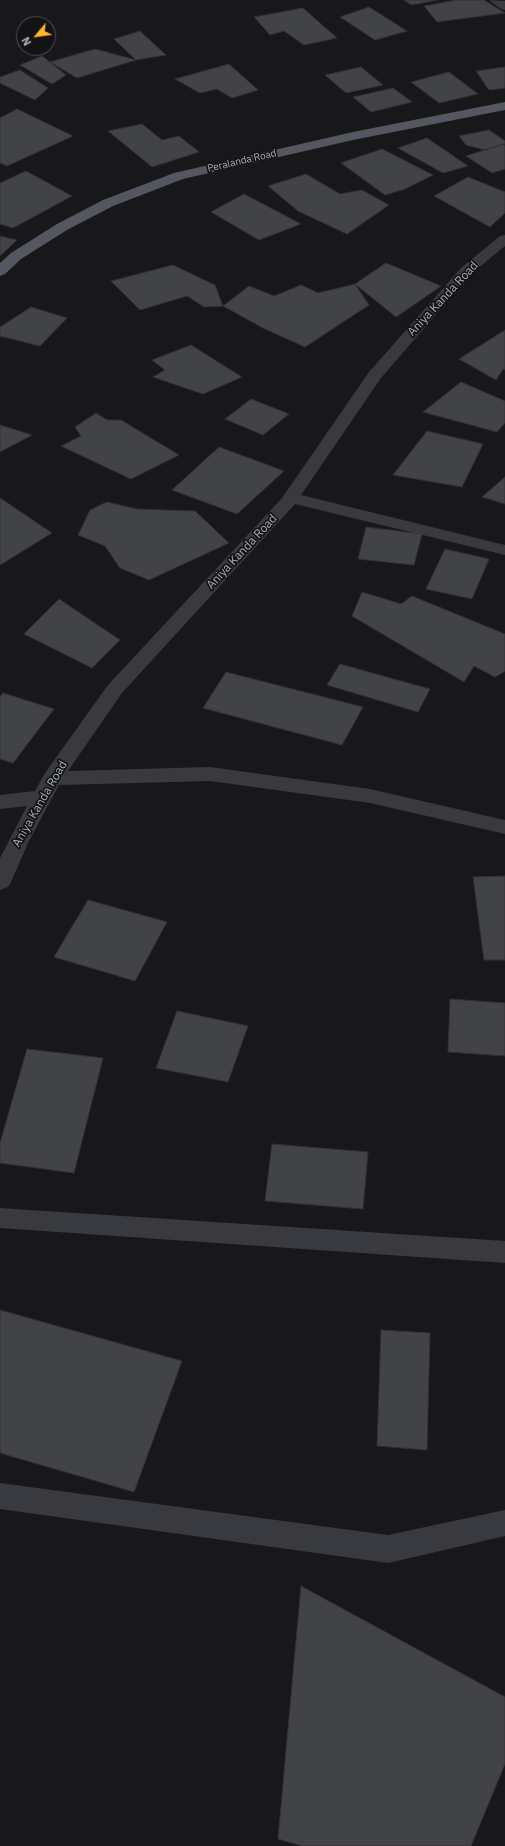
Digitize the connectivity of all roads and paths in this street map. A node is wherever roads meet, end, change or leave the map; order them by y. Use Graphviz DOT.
graph roads {
  1 [pos="495,0"];
  2 [pos="505,6"];
  3 [pos="505,106"];
  4 [pos="505,239"];
  5 [pos="0,271"];
  6 [pos="291,498"];
  7 [pos="505,550"];
  8 [pos="52,778"];
  9 [pos="42,797"];
  10 [pos="0,802"];
  11 [pos="505,827"];
  12 [pos="0,882"];
  13 [pos="0,1218"];
  14 [pos="505,1252"];
  15 [pos="0,1496"];
  16 [pos="505,1523"];
  1 -- 2 [label="street"];
  3 -- 5 [label="main road, Peralanda Road"];
  4 -- 6 [label="street, Aniya Kanda Road"];
  6 -- 7 [label="street"];
  6 -- 8 [label="street, Aniya Kanda Road"];
  8 -- 9 [label="street, Aniya Kanda Road"];
  8 -- 11 [label="street"];
  9 -- 10 [label="street"];
  9 -- 12 [label="street, Aniya Kanda Road"];
  13 -- 14 [label="street"];
  15 -- 16 [label="street"];
}
